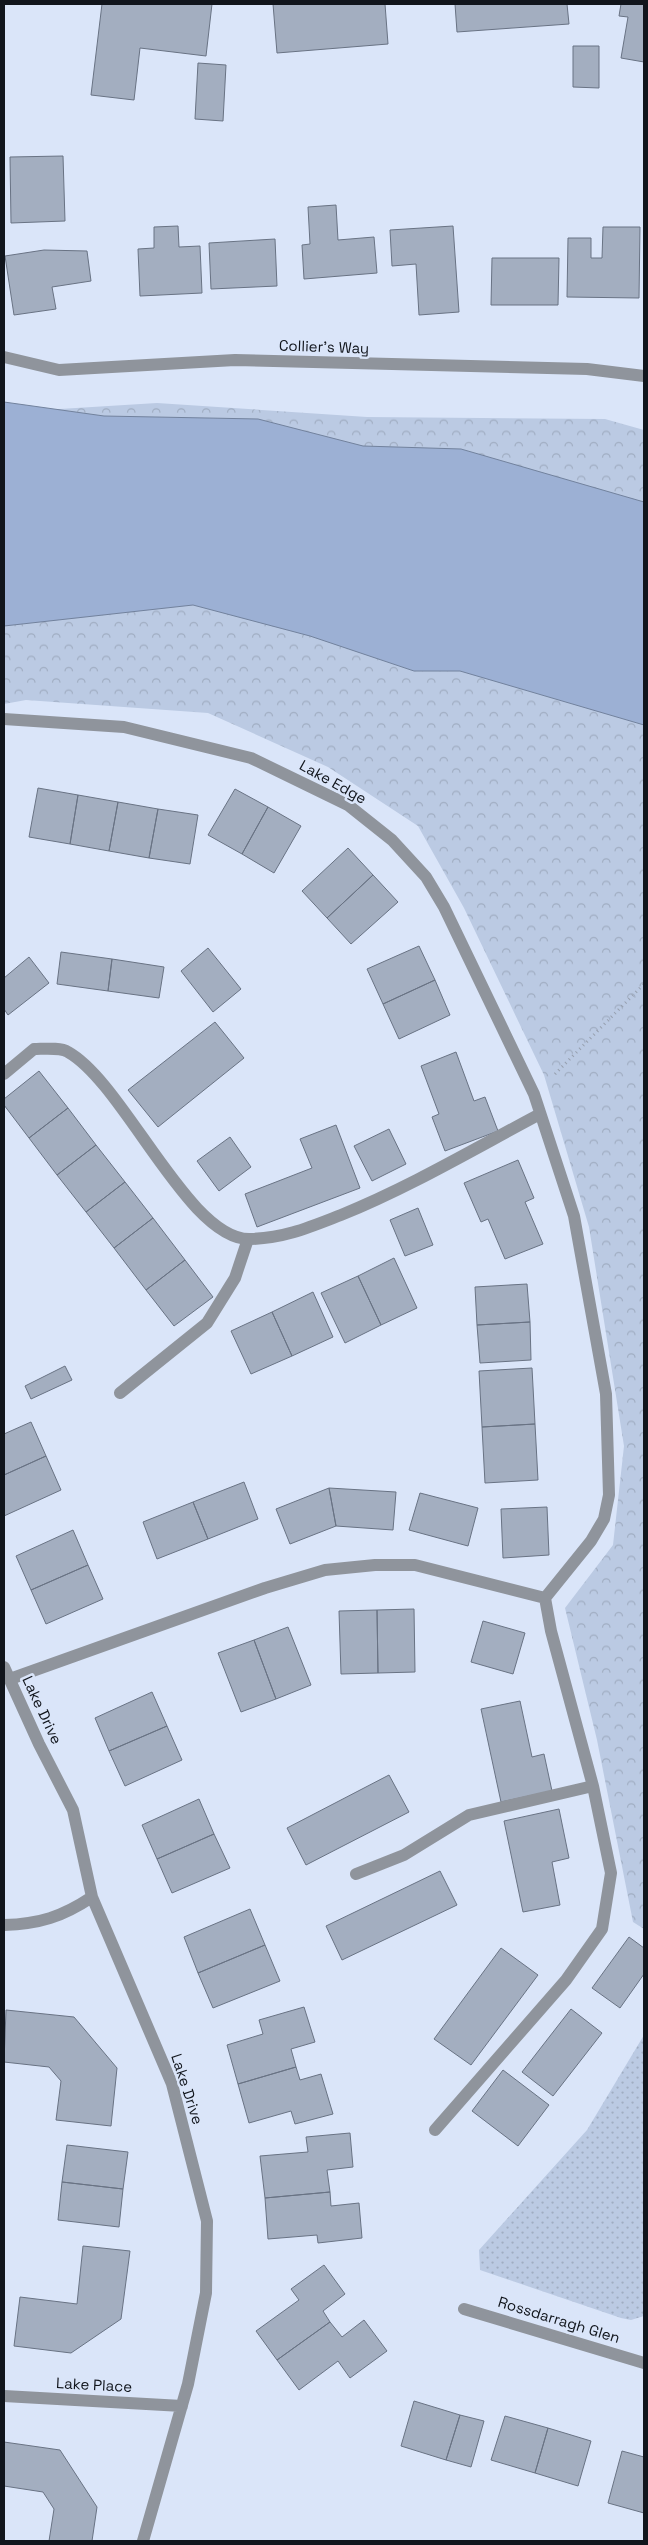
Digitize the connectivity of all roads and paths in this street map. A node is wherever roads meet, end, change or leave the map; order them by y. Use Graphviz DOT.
graph roads {
  1 [pos="4,357"];
  2 [pos="644,376"];
  3 [pos="4,719"];
  4 [pos="644,984"];
  5 [pos="4,1074"];
  6 [pos="534,1094"];
  7 [pos="540,1114"];
  8 [pos="248,1240"];
  9 [pos="120,1392"];
  10 [pos="545,1598"];
  11 [pos="4,1667"];
  12 [pos="10,1679"];
  13 [pos="594,1786"];
  14 [pos="356,1874"];
  15 [pos="92,1897"];
  16 [pos="4,1925"];
  17 [pos="435,2130"];
  18 [pos="464,2308"];
  19 [pos="644,2363"];
  20 [pos="4,2396"];
  21 [pos="182,2406"];
  22 [pos="143,2541"];
  1 -- 2 [label="street, Collier's Way"];
  3 -- 6 [label="street, Lake Edge"];
  4 -- 6 [label="path"];
  5 -- 8 [label="street"];
  6 -- 7 [label="street, Lake Edge"];
  7 -- 8 [label="street"];
  7 -- 10 [label="street, Lake Edge"];
  8 -- 9 [label="street"];
  10 -- 12 [label="street"];
  10 -- 13 [label="street"];
  11 -- 12 [label="street, Lake Drive"];
  12 -- 15 [label="street, Lake Drive"];
  13 -- 14 [label="street"];
  13 -- 17 [label="street"];
  15 -- 16 [label="street"];
  15 -- 21 [label="street, Lake Drive"];
  18 -- 19 [label="street, Rossdarragh Glen"];
  20 -- 21 [label="street, Lake Place"];
  21 -- 22 [label="street, Lake Drive"];
}
